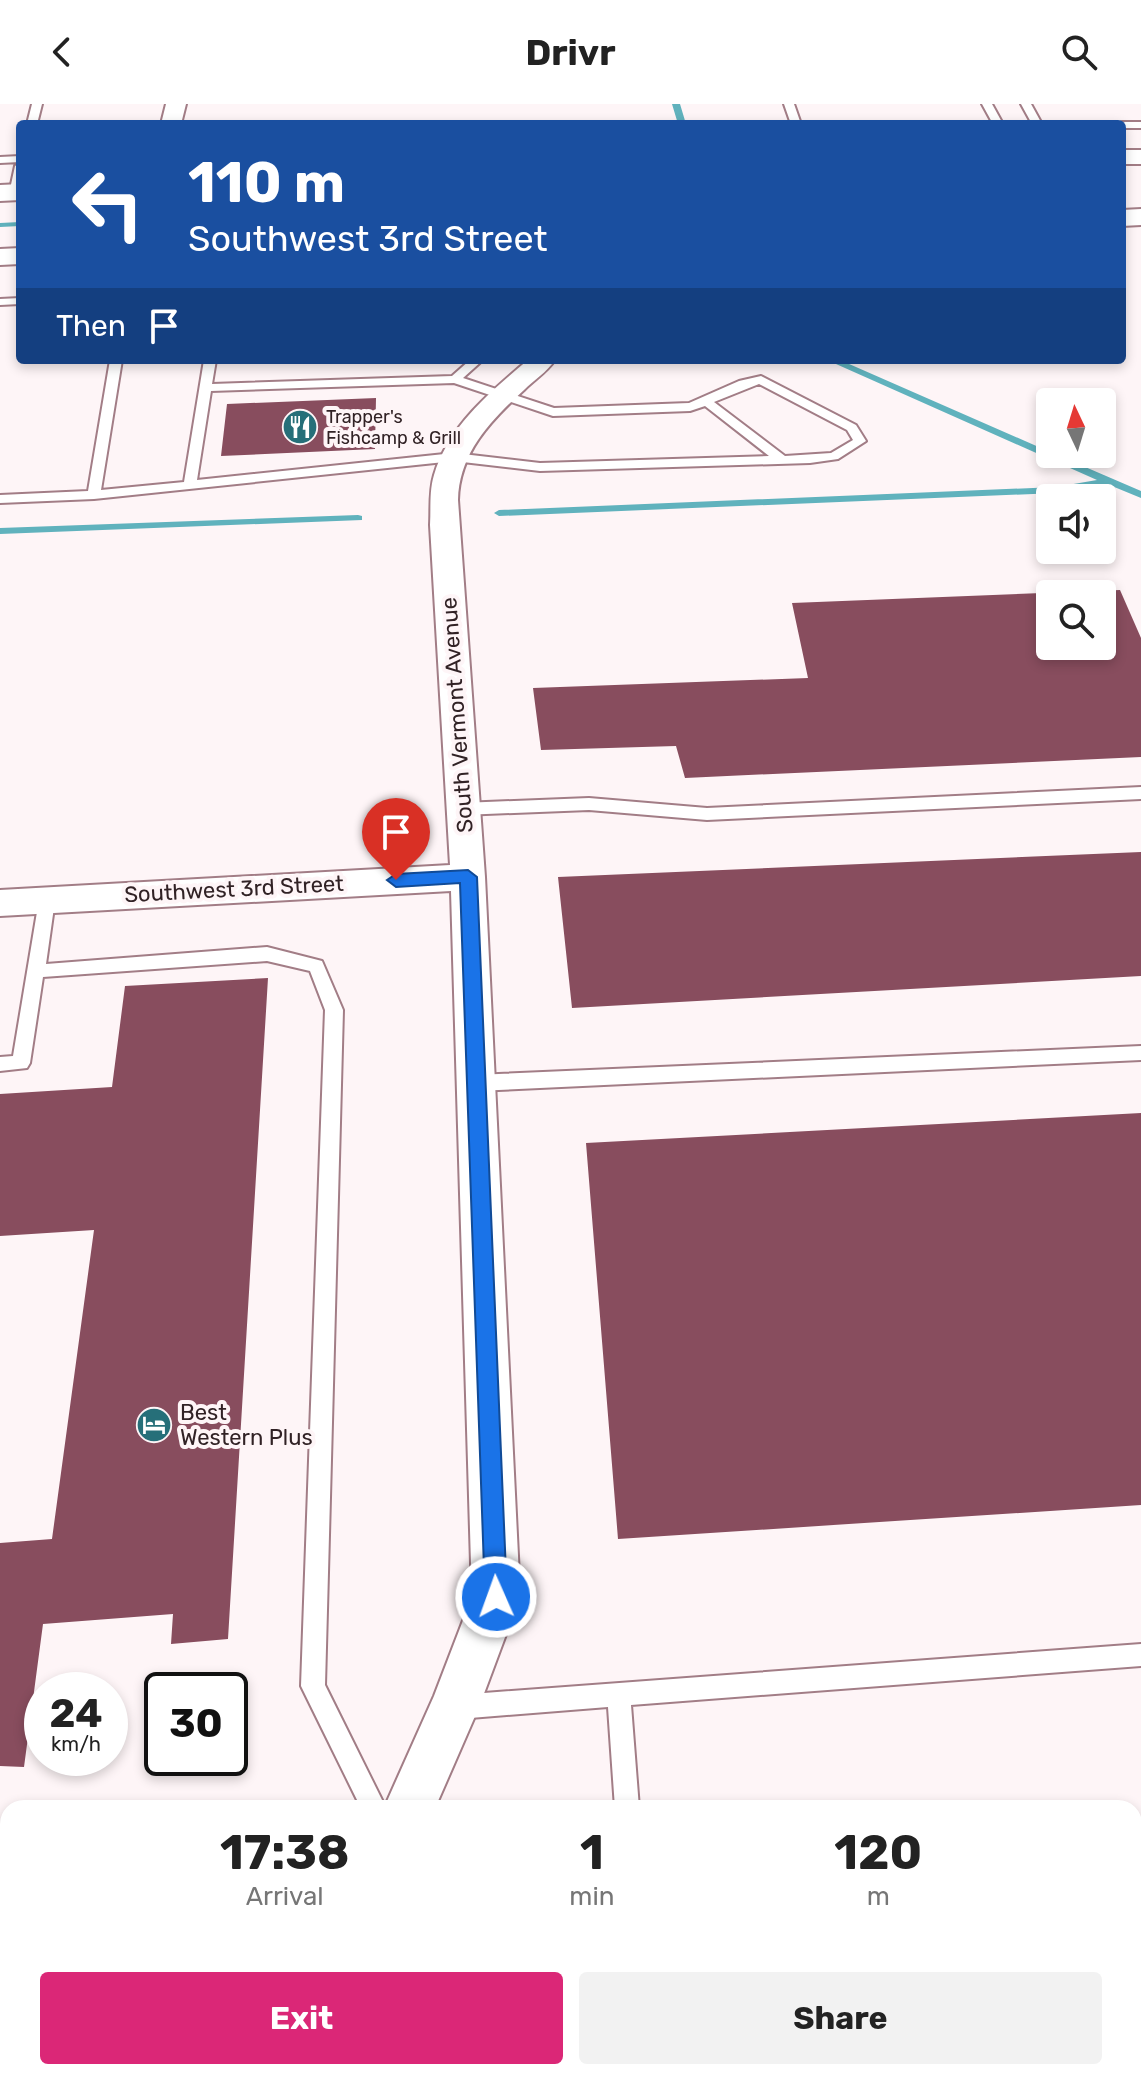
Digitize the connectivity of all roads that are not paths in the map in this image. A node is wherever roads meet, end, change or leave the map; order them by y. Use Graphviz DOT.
graph roads {
  1 [pos="115,364"];
  2 [pos="209,364"];
  3 [pos="472,364"];
  4 [pos="538,364"];
  5 [pos="455,379"];
  6 [pos="206,388"];
  7 [pos="501,395"];
  8 [pos="708,403"];
  9 [pos="454,457"];
  10 [pos="782,460"];
  11 [pos="190,483"];
  12 [pos="94,495"];
  13 [pos="0,499"];
  14 [pos="1141,793"];
  15 [pos="462,809"];
  16 [pos="468,877"];
  17 [pos="47,900"];
  18 [pos="0,903"];
  19 [pos="36,971"];
  20 [pos="1141,1053"];
  21 [pos="0,1064"];
  22 [pos="476,1083"];
  23 [pos="1141,1655"];
  24 [pos="619,1695"];
  25 [pos="454,1707"];
  26 [pos="370,1800"];
  27 [pos="413,1800"];
  28 [pos="626,1800"];
  1 -- 12 [label="lane"];
  2 -- 6 [label="lane"];
  3 -- 5 [label="lane"];
  4 -- 7 [label="street, South Vermont Avenue"];
  5 -- 6 [label="lane"];
  5 -- 7 [label="lane"];
  6 -- 11 [label="lane"];
  7 -- 8 [label="lane"];
  7 -- 9 [label="street, South Vermont Avenue"];
  8 -- 10 [label="lane"];
  8 -- 10 [label="lane"];
  9 -- 10 [label="lane"];
  9 -- 11 [label="lane"];
  9 -- 15 [label="street, South Vermont Avenue"];
  11 -- 12 [label="lane"];
  12 -- 13 [label="lane"];
  14 -- 15 [label="lane"];
  15 -- 16 [label="street, South Vermont Avenue"];
  16 -- 17 [label="street, Southwest 3rd Street"];
  16 -- 22 [label="street, South Vermont Avenue"];
  17 -- 18 [label="street, Southwest 3rd Street"];
  17 -- 19 [label="lane"];
  19 -- 21 [label="lane"];
  19 -- 26 [label="lane"];
  20 -- 22 [label="lane"];
  22 -- 25 [label="street, South Vermont Avenue"];
  23 -- 24 [label="lane"];
  24 -- 25 [label="lane"];
  24 -- 28 [label="lane"];
  25 -- 27 [label="street, South Vermont Avenue"];
}
